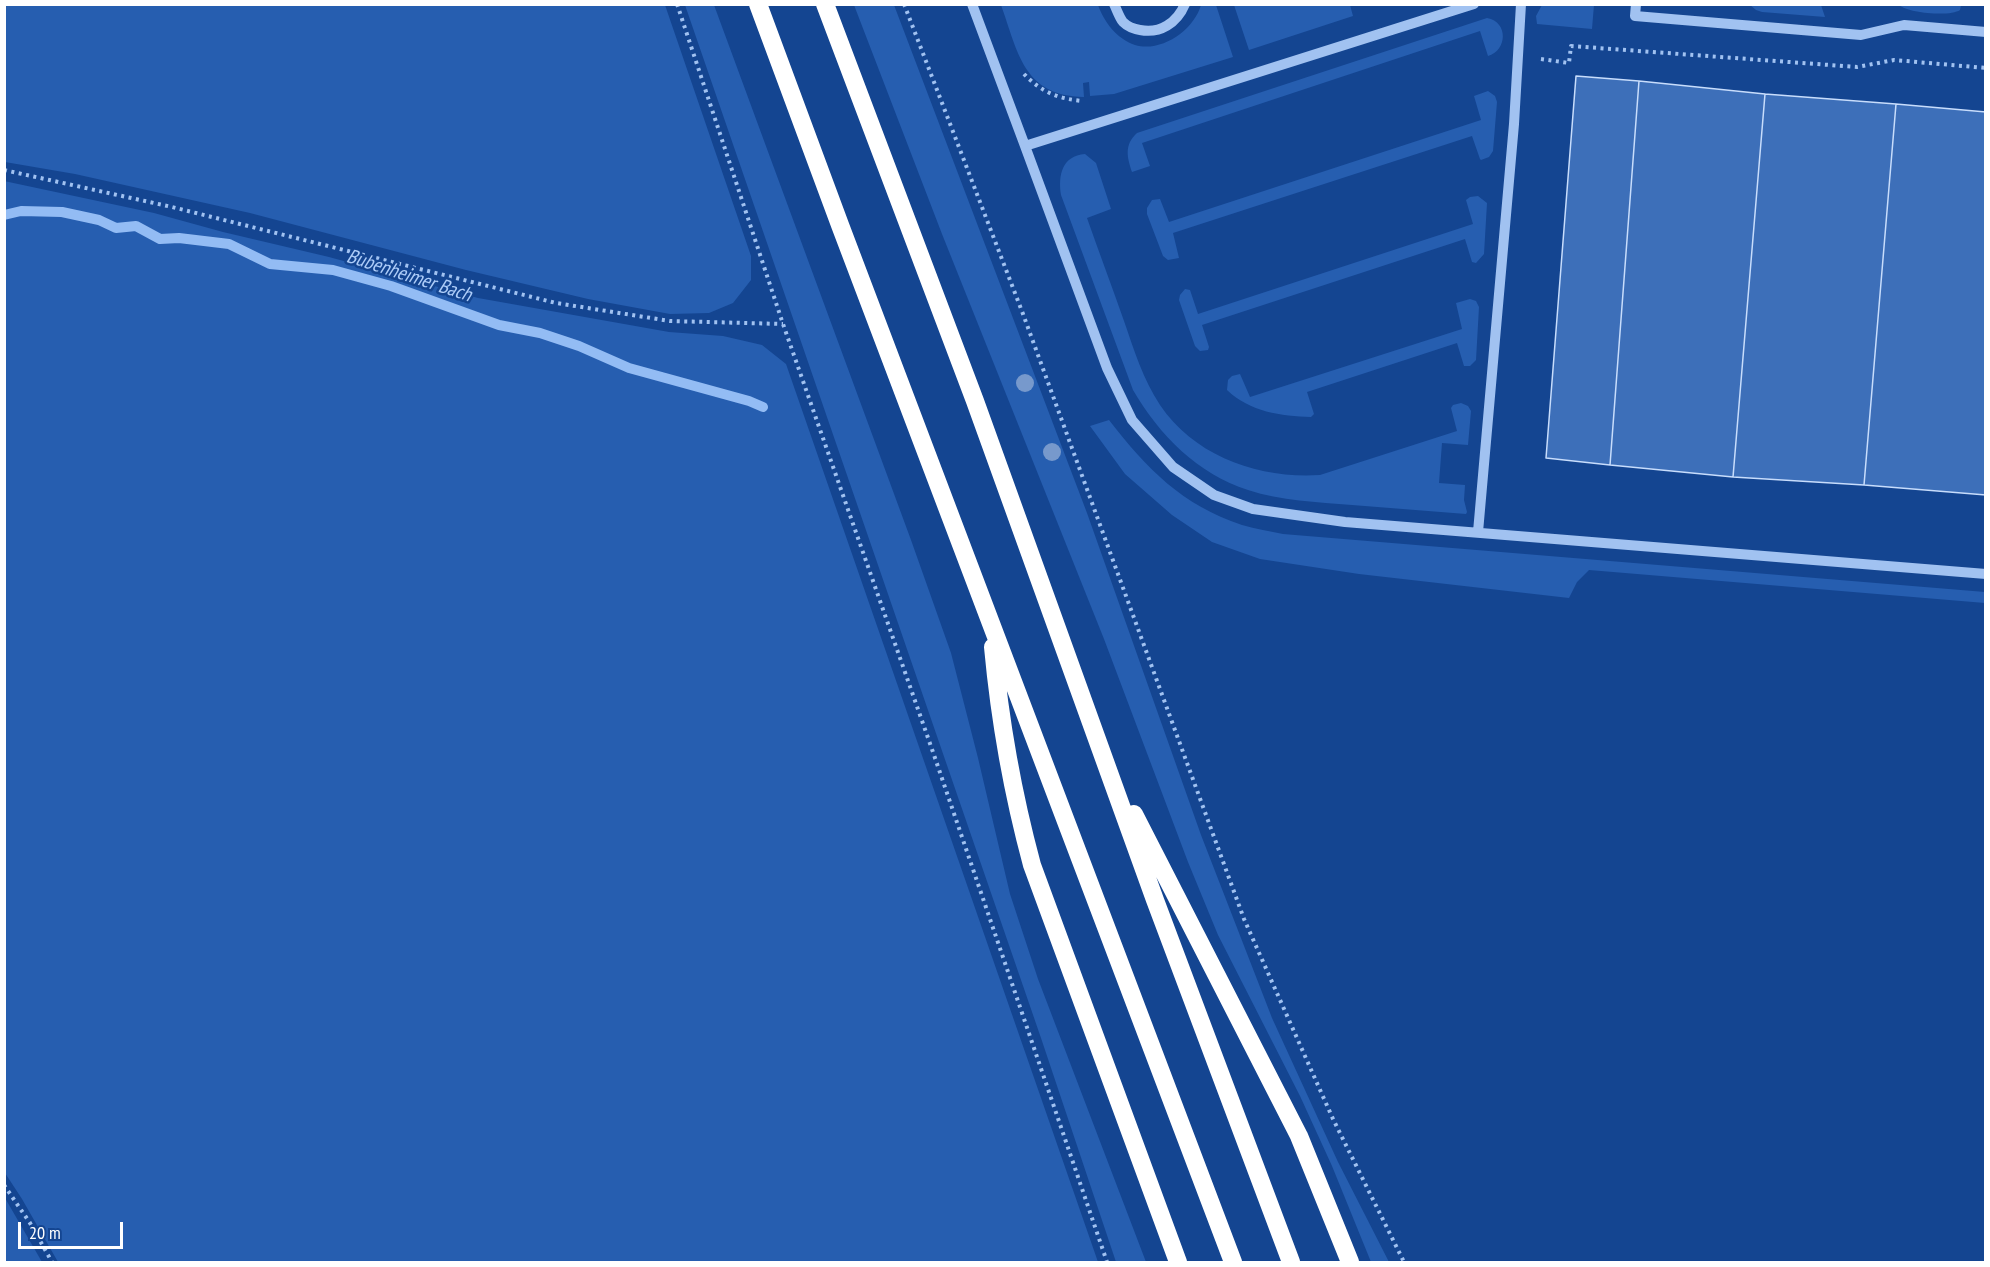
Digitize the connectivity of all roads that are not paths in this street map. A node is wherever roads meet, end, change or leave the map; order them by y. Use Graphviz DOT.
graph roads {
  1 [pos="759,4"];
  2 [pos="825,4"];
  3 [pos="972,4"];
  4 [pos="1114,4"];
  5 [pos="1185,4"];
  6 [pos="1474,4"];
  7 [pos="1521,4"];
  8 [pos="1636,4"];
  9 [pos="1986,32"];
  10 [pos="1025,146"];
  11 [pos="1478,532"];
  12 [pos="1986,574"];
  13 [pos="991,624"];
  14 [pos="1097,740"];
  15 [pos="1178,1263"];
  16 [pos="1233,1263"];
  17 [pos="1291,1263"];
  18 [pos="1350,1263"];
  1 -- 13 [label="highway"];
  2 -- 14 [label="highway"];
  3 -- 10 [label="lane"];
  4 -- 5 [label="lane"];
  6 -- 10 [label="lane"];
  7 -- 11 [label="lane"];
  8 -- 9 [label="lane"];
  10 -- 11 [label="lane"];
  11 -- 12 [label="lane"];
  13 -- 15 [label="highway"];
  13 -- 16 [label="highway"];
  14 -- 17 [label="highway"];
  14 -- 18 [label="highway"];
}
